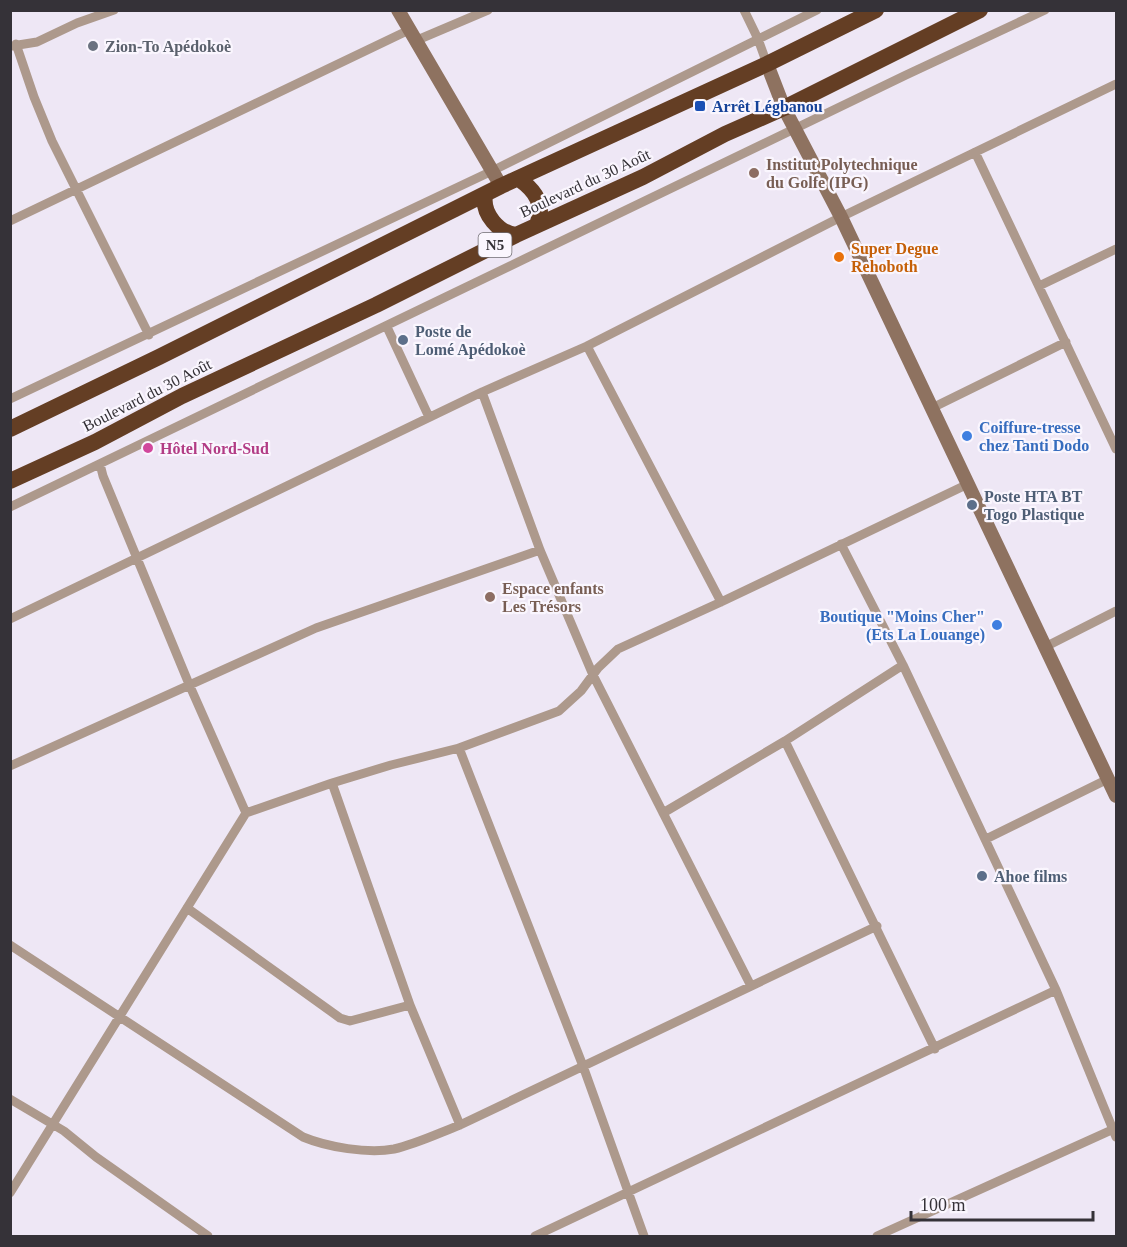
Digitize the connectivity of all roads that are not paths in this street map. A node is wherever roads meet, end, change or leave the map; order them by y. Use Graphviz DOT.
graph roads {
  1 [pos="114,10"];
  2 [pos="398,10"];
  3 [pos="488,10"];
  4 [pos="744,10"];
  5 [pos="817,10"];
  6 [pos="876,10"];
  7 [pos="980,10"];
  8 [pos="1045,10"];
  9 [pos="99,12"];
  10 [pos="412,36"];
  11 [pos="758,39"];
  12 [pos="13,45"];
  13 [pos="767,64"];
  14 [pos="1116,84"];
  15 [pos="784,108"];
  16 [pos="795,129"];
  17 [pos="975,152"];
  18 [pos="492,171"];
  19 [pos="519,179"];
  20 [pos="501,186"];
  21 [pos="76,190"];
  22 [pos="485,196"];
  23 [pos="841,217"];
  24 [pos="10,221"];
  25 [pos="537,225"];
  26 [pos="516,235"];
  27 [pos="1116,249"];
  28 [pos="1039,286"];
  29 [pos="387,327"];
  30 [pos="149,335"];
  31 [pos="1066,342"];
  32 [pos="587,346"];
  33 [pos="482,392"];
  34 [pos="10,399"];
  35 [pos="932,408"];
  36 [pos="429,417"];
  37 [pos="10,429"];
  38 [pos="1114,436"];
  39 [pos="1116,449"];
  40 [pos="100,464"];
  41 [pos="10,481"];
  42 [pos="968,484"];
  43 [pos="10,507"];
  44 [pos="841,544"];
  45 [pos="540,550"];
  46 [pos="136,558"];
  47 [pos="721,602"];
  48 [pos="1116,611"];
  49 [pos="10,619"];
  50 [pos="1046,646"];
  51 [pos="903,665"];
  52 [pos="593,675"];
  53 [pos="189,684"];
  54 [pos="785,741"];
  55 [pos="459,748"];
  56 [pos="10,766"];
  57 [pos="1108,778"];
  58 [pos="332,783"];
  59 [pos="1116,794"];
  60 [pos="246,813"];
  61 [pos="663,813"];
  62 [pos="986,839"];
  63 [pos="187,908"];
  64 [pos="876,926"];
  65 [pos="10,945"];
  66 [pos="751,986"];
  67 [pos="1056,990"];
  68 [pos="410,1005"];
  69 [pos="121,1018"];
  70 [pos="935,1049"];
  71 [pos="583,1066"];
  72 [pos="10,1099"];
  73 [pos="53,1124"];
  74 [pos="460,1125"];
  75 [pos="1116,1131"];
  76 [pos="10,1193"];
  77 [pos="629,1193"];
  78 [pos="208,1236"];
  79 [pos="535,1236"];
  80 [pos="644,1236"];
  81 [pos="877,1236"];
  1 -- 9 [label="street"];
  2 -- 10 [label="street"];
  3 -- 10 [label="street"];
  4 -- 11 [label="street"];
  5 -- 11 [label="street"];
  6 -- 13 [label="highway, Boulevard du 30 Août"];
  7 -- 15 [label="highway, Boulevard du 30 Août / N5"];
  8 -- 16 [label="street"];
  9 -- 12 [label="street"];
  10 -- 18 [label="street"];
  10 -- 21 [label="street"];
  11 -- 13 [label="street"];
  11 -- 18 [label="street"];
  12 -- 21 [label="street"];
  13 -- 15 [label="street"];
  13 -- 19 [label="highway, Boulevard du 30 Août"];
  14 -- 17 [label="street"];
  15 -- 16 [label="street"];
  15 -- 25 [label="highway, Boulevard du 30 Août / N5"];
  16 -- 23 [label="street"];
  16 -- 29 [label="street"];
  17 -- 23 [label="street"];
  17 -- 28 [label="street"];
  18 -- 20 [label="street"];
  18 -- 30 [label="street"];
  19 -- 20 [label="highway, Boulevard du 30 Août"];
  19 -- 25 [label="highway"];
  20 -- 22 [label="highway, Boulevard du 30 Août"];
  21 -- 24 [label="street"];
  21 -- 30 [label="street"];
  22 -- 26 [label="highway"];
  22 -- 37 [label="highway, Boulevard du 30 Août"];
  23 -- 32 [label="street"];
  23 -- 35 [label="street"];
  25 -- 26 [label="highway, Boulevard du 30 Août / N5"];
  26 -- 41 [label="highway, Boulevard du 30 Août / N5"];
  27 -- 28 [label="street"];
  28 -- 31 [label="street"];
  29 -- 36 [label="street"];
  29 -- 40 [label="street"];
  30 -- 34 [label="street"];
  31 -- 35 [label="street"];
  31 -- 38 [label="street"];
  32 -- 33 [label="street"];
  32 -- 47 [label="street"];
  33 -- 36 [label="street"];
  33 -- 45 [label="street"];
  35 -- 42 [label="street"];
  36 -- 46 [label="street"];
  38 -- 39 [label="street"];
  40 -- 43 [label="street"];
  40 -- 46 [label="street"];
  42 -- 44 [label="street"];
  42 -- 50 [label="street"];
  44 -- 47 [label="street"];
  44 -- 51 [label="street"];
  45 -- 52 [label="street"];
  45 -- 53 [label="street"];
  46 -- 49 [label="street"];
  46 -- 53 [label="street"];
  47 -- 52 [label="street"];
  48 -- 50 [label="street"];
  50 -- 57 [label="street"];
  51 -- 54 [label="street"];
  51 -- 62 [label="street"];
  52 -- 55 [label="street"];
  52 -- 61 [label="street"];
  53 -- 56 [label="street"];
  53 -- 60 [label="street"];
  54 -- 61 [label="street"];
  54 -- 64 [label="street"];
  55 -- 58 [label="street"];
  55 -- 71 [label="street"];
  57 -- 59 [label="street"];
  57 -- 62 [label="street"];
  58 -- 60 [label="street"];
  58 -- 68 [label="street"];
  60 -- 63 [label="street"];
  61 -- 66 [label="street"];
  62 -- 67 [label="street"];
  63 -- 68 [label="street"];
  63 -- 69 [label="street"];
  64 -- 66 [label="street"];
  64 -- 70 [label="street"];
  65 -- 69 [label="street"];
  66 -- 71 [label="street"];
  67 -- 70 [label="street"];
  67 -- 75 [label="street"];
  68 -- 74 [label="street"];
  69 -- 73 [label="street"];
  69 -- 74 [label="street"];
  70 -- 77 [label="street"];
  71 -- 74 [label="street"];
  71 -- 77 [label="street"];
  72 -- 73 [label="street"];
  73 -- 76 [label="street"];
  73 -- 78 [label="street"];
  75 -- 81 [label="street"];
  77 -- 79 [label="street"];
  77 -- 80 [label="street"];
}
